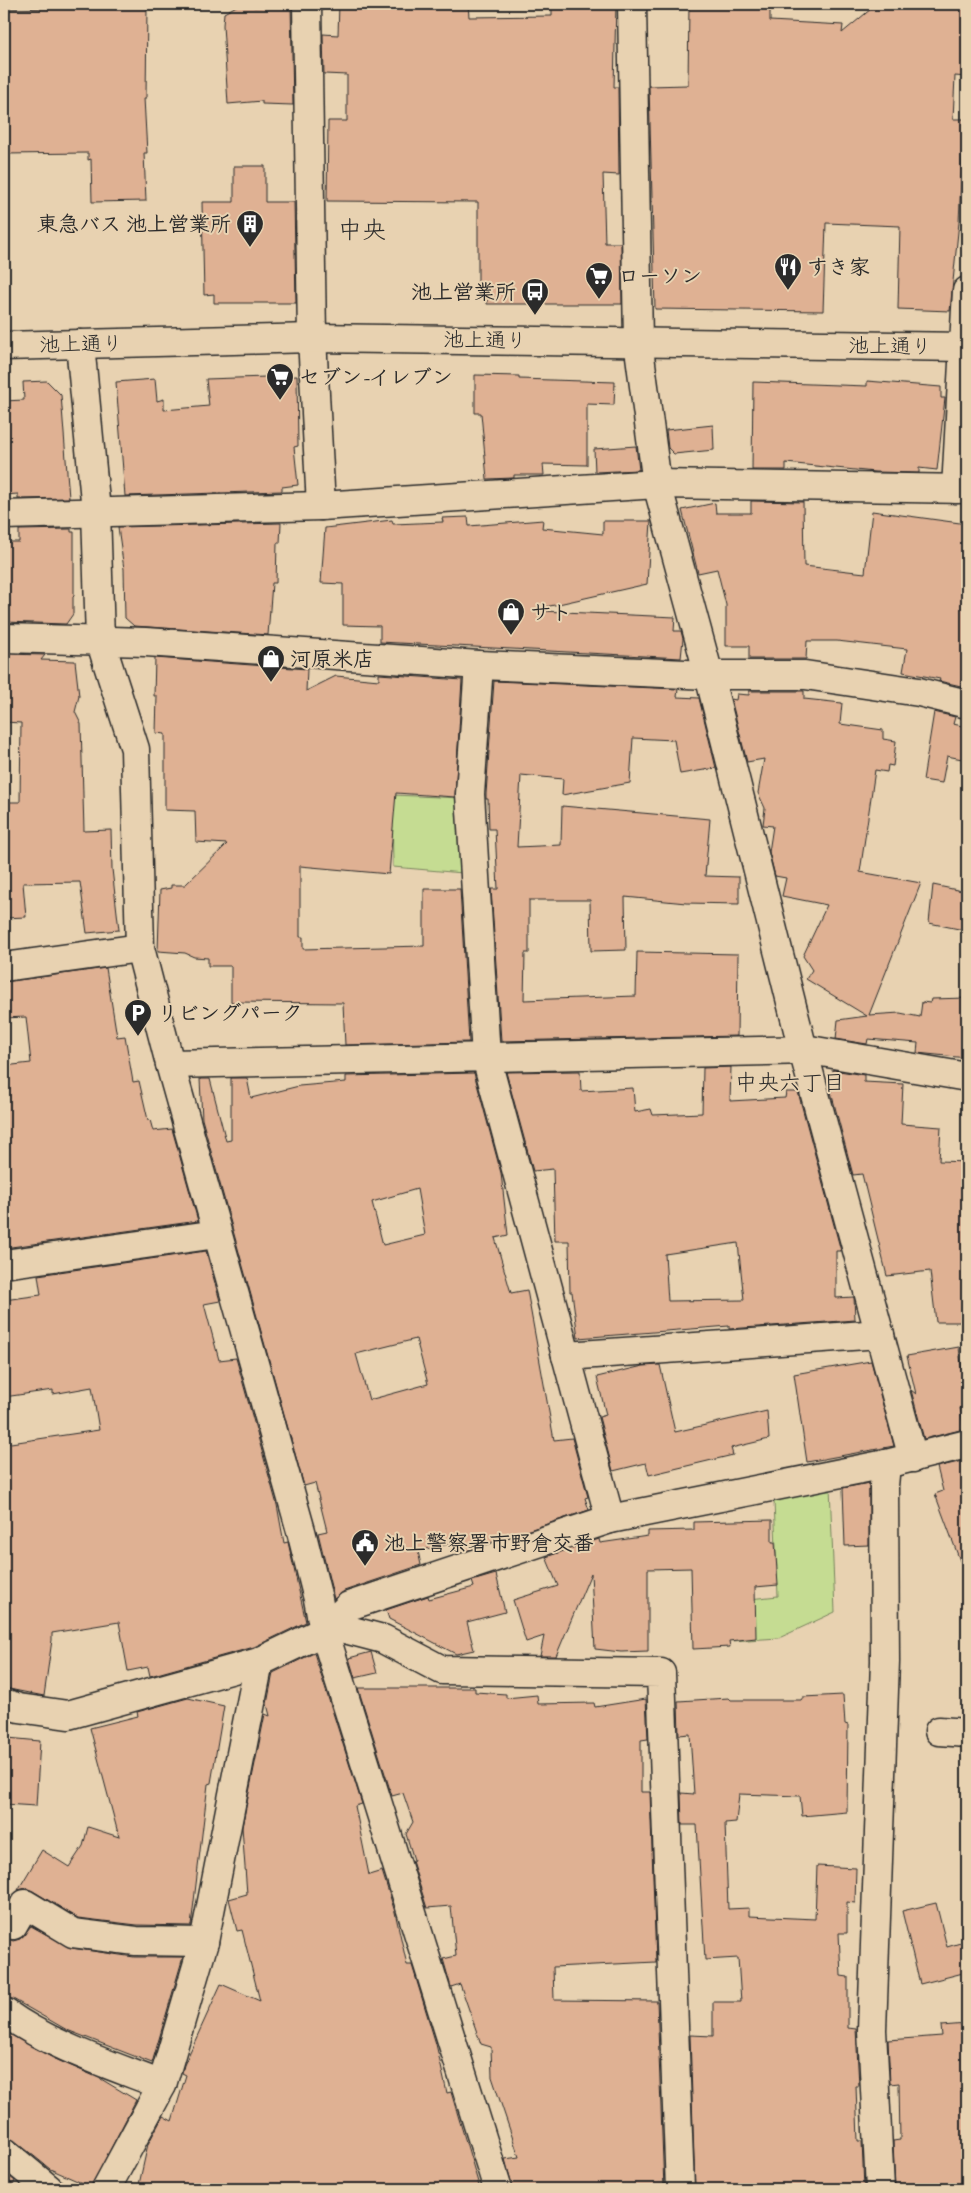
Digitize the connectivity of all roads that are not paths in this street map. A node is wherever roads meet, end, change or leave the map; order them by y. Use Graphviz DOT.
graph roads {
  1 [pos="308,4"];
  2 [pos="632,4"];
  3 [pos="967,291"];
  4 [pos="312,338"];
  5 [pos="638,341"];
  6 [pos="80,344"];
  7 [pos="4,346"];
  8 [pos="965,347"];
  9 [pos="658,484"];
  10 [pos="962,489"];
  11 [pos="321,506"];
  12 [pos="96,511"];
  13 [pos="4,515"];
  14 [pos="4,638"];
  15 [pos="100,640"];
  16 [pos="479,665"];
  17 [pos="709,675"];
  18 [pos="967,704"];
  19 [pos="140,948"];
  20 [pos="4,967"];
  21 [pos="803,1050"];
  22 [pos="486,1058"];
  23 [pos="170,1064"];
  24 [pos="967,1077"];
  25 [pos="217,1234"];
  26 [pos="4,1264"];
  27 [pos="880,1334"];
  28 [pos="566,1356"];
  29 [pos="967,1444"];
  30 [pos="913,1458"];
  31 [pos="886,1464"];
  32 [pos="610,1519"];
  33 [pos="324,1631"];
  34 [pos="259,1662"];
  35 [pos="4,1703"];
  36 [pos="939,1731"];
  37 [pos="967,1733"];
  38 [pos="13,1925"];
  39 [pos="204,1942"];
  40 [pos="4,2012"];
  41 [pos="162,2085"];
  42 [pos="4,2152"];
  43 [pos="49,2189"];
  44 [pos="106,2189"];
  45 [pos="498,2189"];
  46 [pos="680,2189"];
  47 [pos="880,2189"];
  1 -- 4 [label="street"];
  2 -- 5 [label="street"];
  3 -- 8 [label="street"];
  4 -- 5 [label="street, 池上通り"];
  4 -- 6 [label="street, 池上通り"];
  4 -- 11 [label="street"];
  5 -- 8 [label="street, 池上通り"];
  5 -- 9 [label="street"];
  6 -- 7 [label="street, 池上通り"];
  6 -- 12 [label="street"];
  8 -- 10 [label="street"];
  9 -- 10 [label="street"];
  9 -- 11 [label="street"];
  9 -- 17 [label="street"];
  11 -- 12 [label="street"];
  12 -- 13 [label="street"];
  12 -- 15 [label="street"];
  14 -- 15 [label="street"];
  15 -- 16 [label="street"];
  15 -- 19 [label="street"];
  16 -- 17 [label="street"];
  16 -- 22 [label="street"];
  17 -- 18 [label="street"];
  17 -- 21 [label="street"];
  19 -- 20 [label="street"];
  19 -- 23 [label="street"];
  21 -- 22 [label="street"];
  21 -- 24 [label="street"];
  21 -- 27 [label="street"];
  22 -- 23 [label="street"];
  22 -- 28 [label="street"];
  23 -- 25 [label="street"];
  25 -- 26 [label="street"];
  25 -- 33 [label="street"];
  27 -- 28 [label="street"];
  27 -- 30 [label="street"];
  28 -- 32 [label="street"];
  29 -- 30 [label="street"];
  30 -- 31 [label="street"];
  31 -- 32 [label="street"];
  31 -- 47 [label="street"];
  32 -- 33 [label="street"];
  33 -- 34 [label="street"];
  33 -- 45 [label="street"];
  33 -- 46 [label="street"];
  34 -- 35 [label="street"];
  34 -- 39 [label="street"];
  36 -- 37 [label="street"];
  38 -- 39 [label="street"];
  39 -- 41 [label="street"];
  40 -- 41 [label="street"];
  41 -- 44 [label="street"];
  42 -- 43 [label="street"];
}
